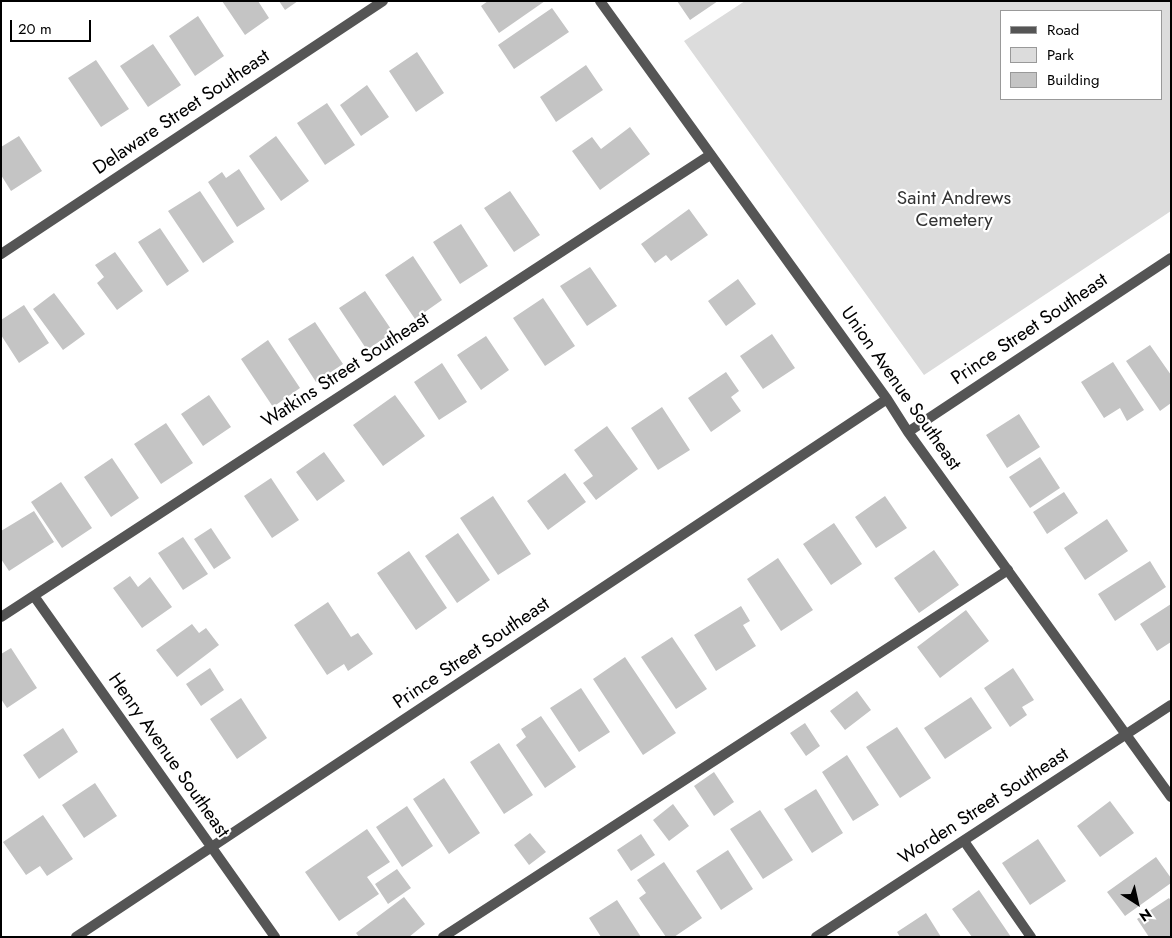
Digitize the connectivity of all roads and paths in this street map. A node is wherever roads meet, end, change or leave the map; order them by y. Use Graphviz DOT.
graph roads {
  1 [pos="383,1"];
  2 [pos="600,1"];
  3 [pos="710,155"];
  4 [pos="1,254"];
  5 [pos="1171,258"];
  6 [pos="887,399"];
  7 [pos="908,432"];
  8 [pos="1008,570"];
  9 [pos="34,596"];
  10 [pos="1,617"];
  11 [pos="1171,705"];
  12 [pos="1126,735"];
  13 [pos="1171,797"];
  14 [pos="964,841"];
  15 [pos="211,848"];
  16 [pos="76,937"];
  17 [pos="274,937"];
  18 [pos="443,937"];
  19 [pos="816,937"];
  20 [pos="1031,937"];
  1 -- 4 [label="street, Delaware Street Southeast"];
  2 -- 3 [label="street, Union Avenue Southeast"];
  3 -- 6 [label="street, Union Avenue Southeast"];
  3 -- 9 [label="street, Watkins Street Southeast"];
  5 -- 7 [label="street, Prince Street Southeast"];
  6 -- 7 [label="street, Union Avenue Southeast"];
  6 -- 15 [label="street, Prince Street Southeast"];
  7 -- 8 [label="street, Union Avenue Southeast"];
  8 -- 12 [label="street, Union Avenue Southeast"];
  8 -- 18 [label="street"];
  9 -- 10 [label="street, Watkins Street Southeast"];
  9 -- 15 [label="street, Henry Avenue Southeast"];
  11 -- 12 [label="street, Worden Street Southeast"];
  12 -- 13 [label="street, Union Avenue Southeast"];
  12 -- 14 [label="street, Worden Street Southeast"];
  14 -- 19 [label="street, Worden Street Southeast"];
  14 -- 20 [label="street"];
  15 -- 16 [label="street, Prince Street Southeast"];
  15 -- 17 [label="street, Henry Avenue Southeast"];
}
